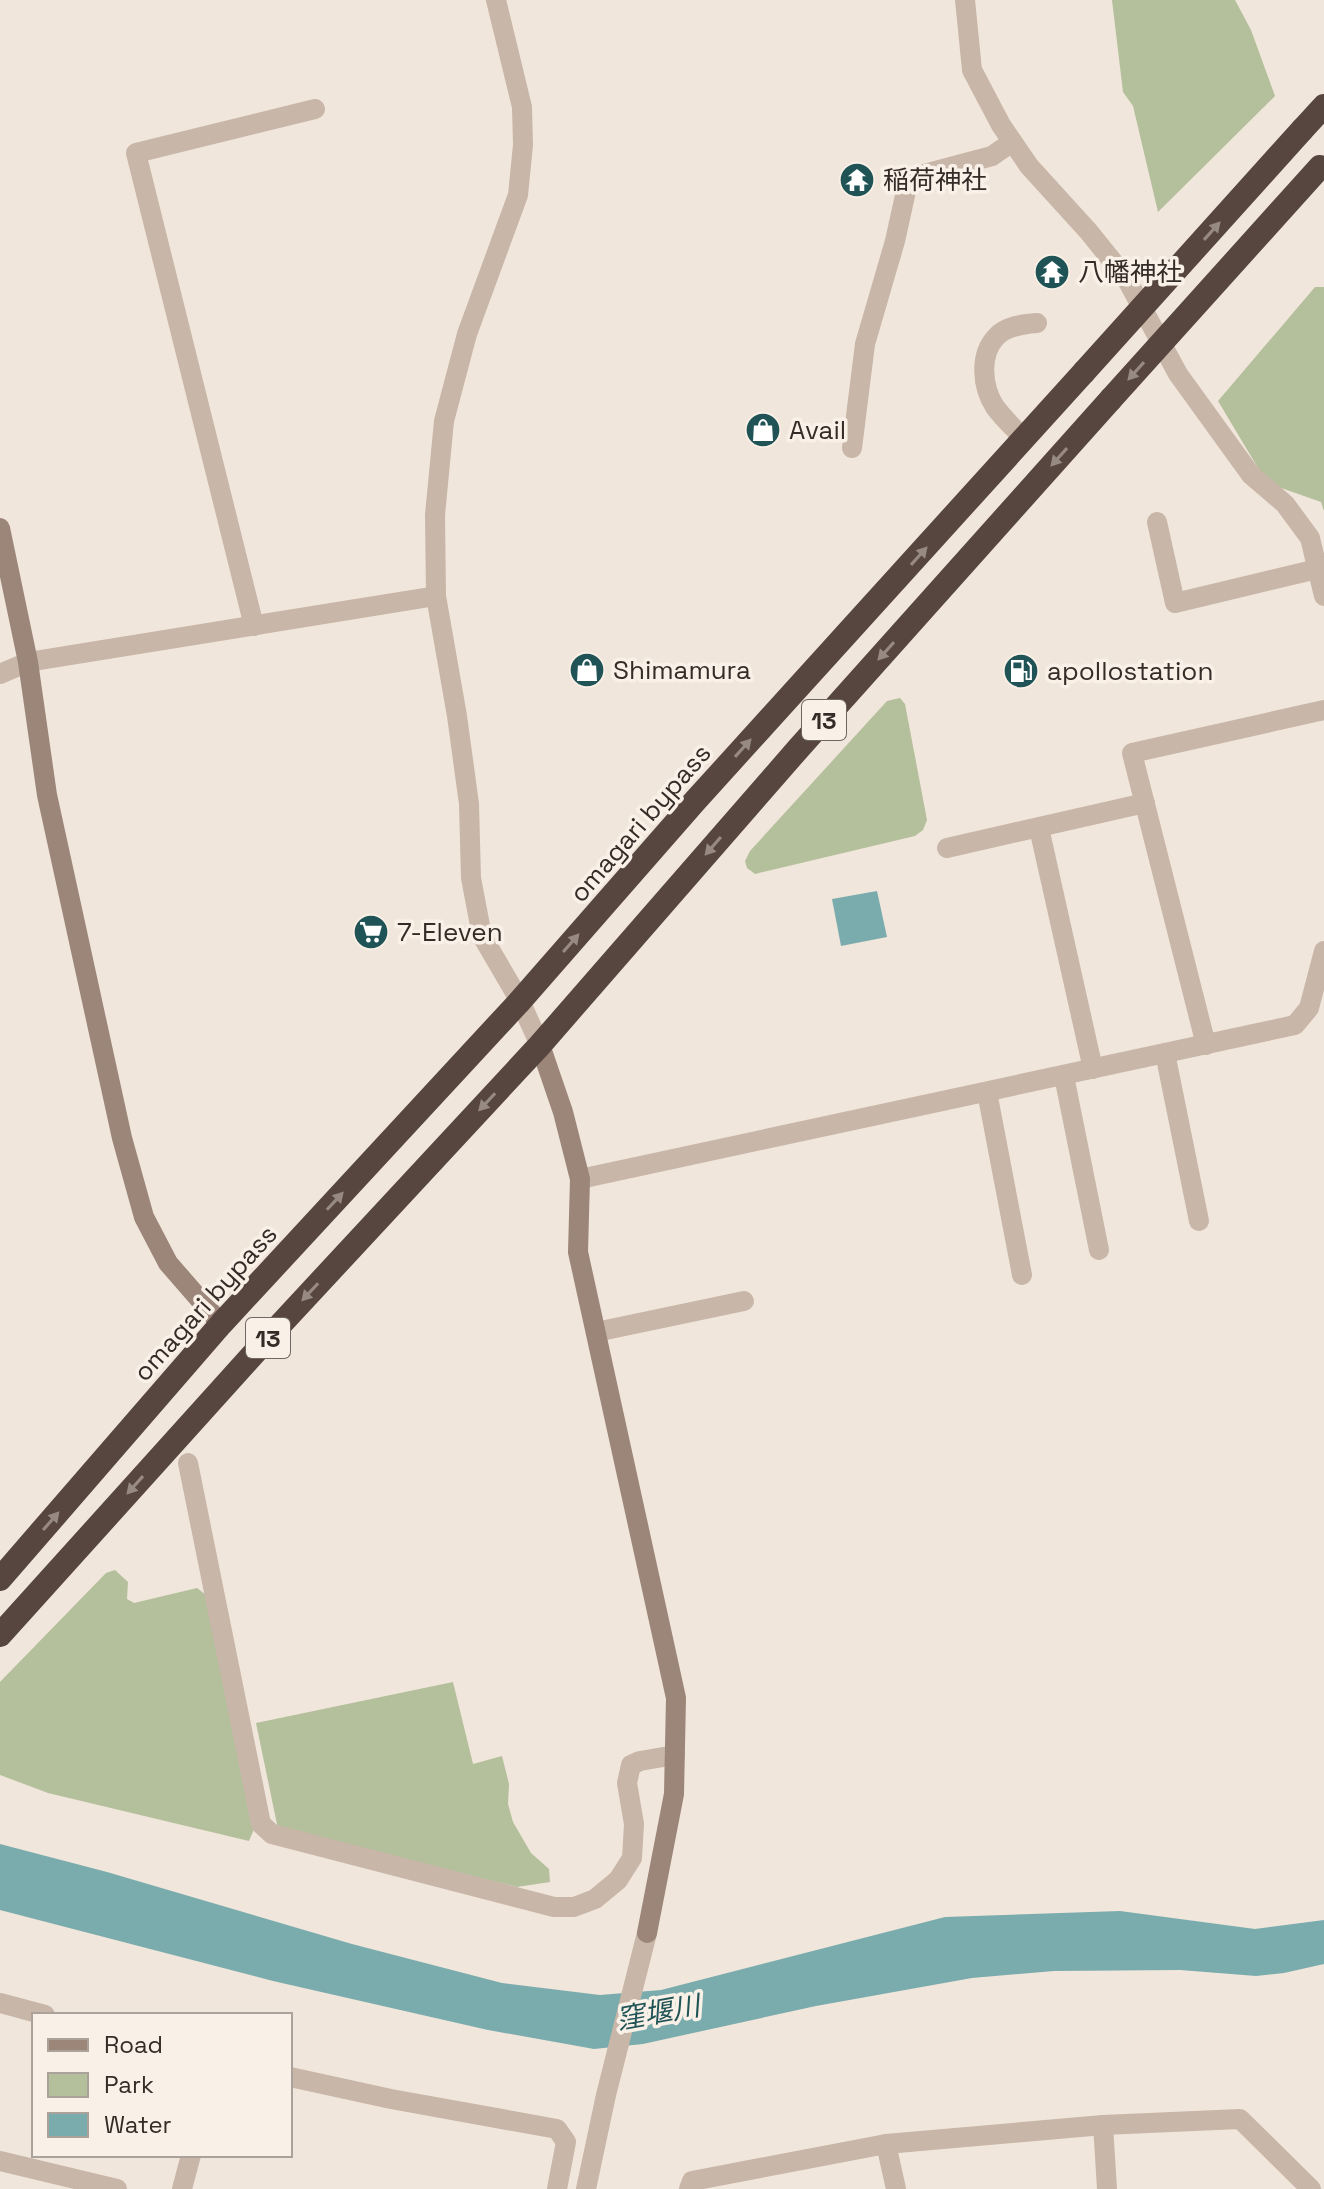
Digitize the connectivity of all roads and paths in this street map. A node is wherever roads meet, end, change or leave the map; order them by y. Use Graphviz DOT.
graph roads {
  1 [pos="496,0"];
  2 [pos="965,0"];
  3 [pos="1324,106"];
  4 [pos="315,109"];
  5 [pos="1012,142"];
  6 [pos="1324,163"];
  7 [pos="1037,323"];
  8 [pos="1024,439"];
  9 [pos="852,448"];
  10 [pos="1157,522"];
  11 [pos="0,528"];
  12 [pos="1317,569"];
  13 [pos="436,596"];
  14 [pos="1324,596"];
  15 [pos="254,626"];
  16 [pos="28,662"];
  17 [pos="0,674"];
  18 [pos="1324,710"];
  19 [pos="1145,803"];
  20 [pos="1039,828"];
  21 [pos="947,848"];
  22 [pos="1324,951"];
  23 [pos="520,1001"];
  24 [pos="540,1045"];
  25 [pos="1206,1045"];
  26 [pos="1165,1053"];
  27 [pos="1093,1069"];
  28 [pos="1064,1076"];
  29 [pos="987,1092"];
  30 [pos="580,1179"];
  31 [pos="1199,1221"];
  32 [pos="1099,1250"];
  33 [pos="1022,1275"];
  34 [pos="744,1301"];
  35 [pos="221,1324"];
  36 [pos="596,1332"];
  37 [pos="188,1463"];
  38 [pos="0,1579"];
  39 [pos="0,1635"];
  40 [pos="675,1755"];
  41 [pos="0,2003"];
  42 [pos="38,2013"];
  43 [pos="292,2077"];
  44 [pos="1103,2125"];
  45 [pos="886,2144"];
  46 [pos="190,2157"];
  47 [pos="0,2161"];
  48 [pos="117,2189"];
  49 [pos="182,2189"];
  50 [pos="557,2189"];
  51 [pos="586,2189"];
  52 [pos="689,2189"];
  53 [pos="896,2189"];
  54 [pos="1107,2189"];
  55 [pos="1311,2189"];
  1 -- 13 [label="street"];
  2 -- 5 [label="street"];
  8 -- 3 [label="highway, omagari bypass / 13, one-way, bridge"];
  4 -- 15 [label="street"];
  5 -- 9 [label="street"];
  5 -- 12 [label="street"];
  6 -- 24 [label="highway, 13, one-way, bridge"];
  7 -- 8 [label="street"];
  23 -- 8 [label="highway, omagari bypass / 13, one-way"];
  10 -- 12 [label="street"];
  11 -- 16 [label="street"];
  12 -- 14 [label="street"];
  13 -- 15 [label="street"];
  13 -- 23 [label="street"];
  15 -- 16 [label="street"];
  16 -- 17 [label="street"];
  16 -- 35 [label="street"];
  18 -- 19 [label="street"];
  19 -- 20 [label="street"];
  19 -- 25 [label="street"];
  20 -- 21 [label="street"];
  20 -- 27 [label="street"];
  22 -- 25 [label="street"];
  23 -- 24 [label="street"];
  35 -- 23 [label="highway, omagari bypass / 13, one-way"];
  24 -- 30 [label="street"];
  24 -- 39 [label="highway, 13, one-way"];
  25 -- 26 [label="street"];
  26 -- 27 [label="street"];
  26 -- 31 [label="street"];
  27 -- 28 [label="street"];
  28 -- 29 [label="street"];
  28 -- 32 [label="street"];
  29 -- 30 [label="street"];
  29 -- 33 [label="street"];
  30 -- 36 [label="street"];
  34 -- 36 [label="street"];
  38 -- 35 [label="highway, omagari bypass / 13, one-way"];
  36 -- 40 [label="street"];
  37 -- 40 [label="street"];
  40 -- 51 [label="street"];
  41 -- 42 [label="street"];
  43 -- 50 [label="street"];
  44 -- 45 [label="street"];
  44 -- 54 [label="street"];
  44 -- 55 [label="street"];
  45 -- 52 [label="street"];
  45 -- 53 [label="street"];
  46 -- 49 [label="street"];
  47 -- 48 [label="street"];
}
